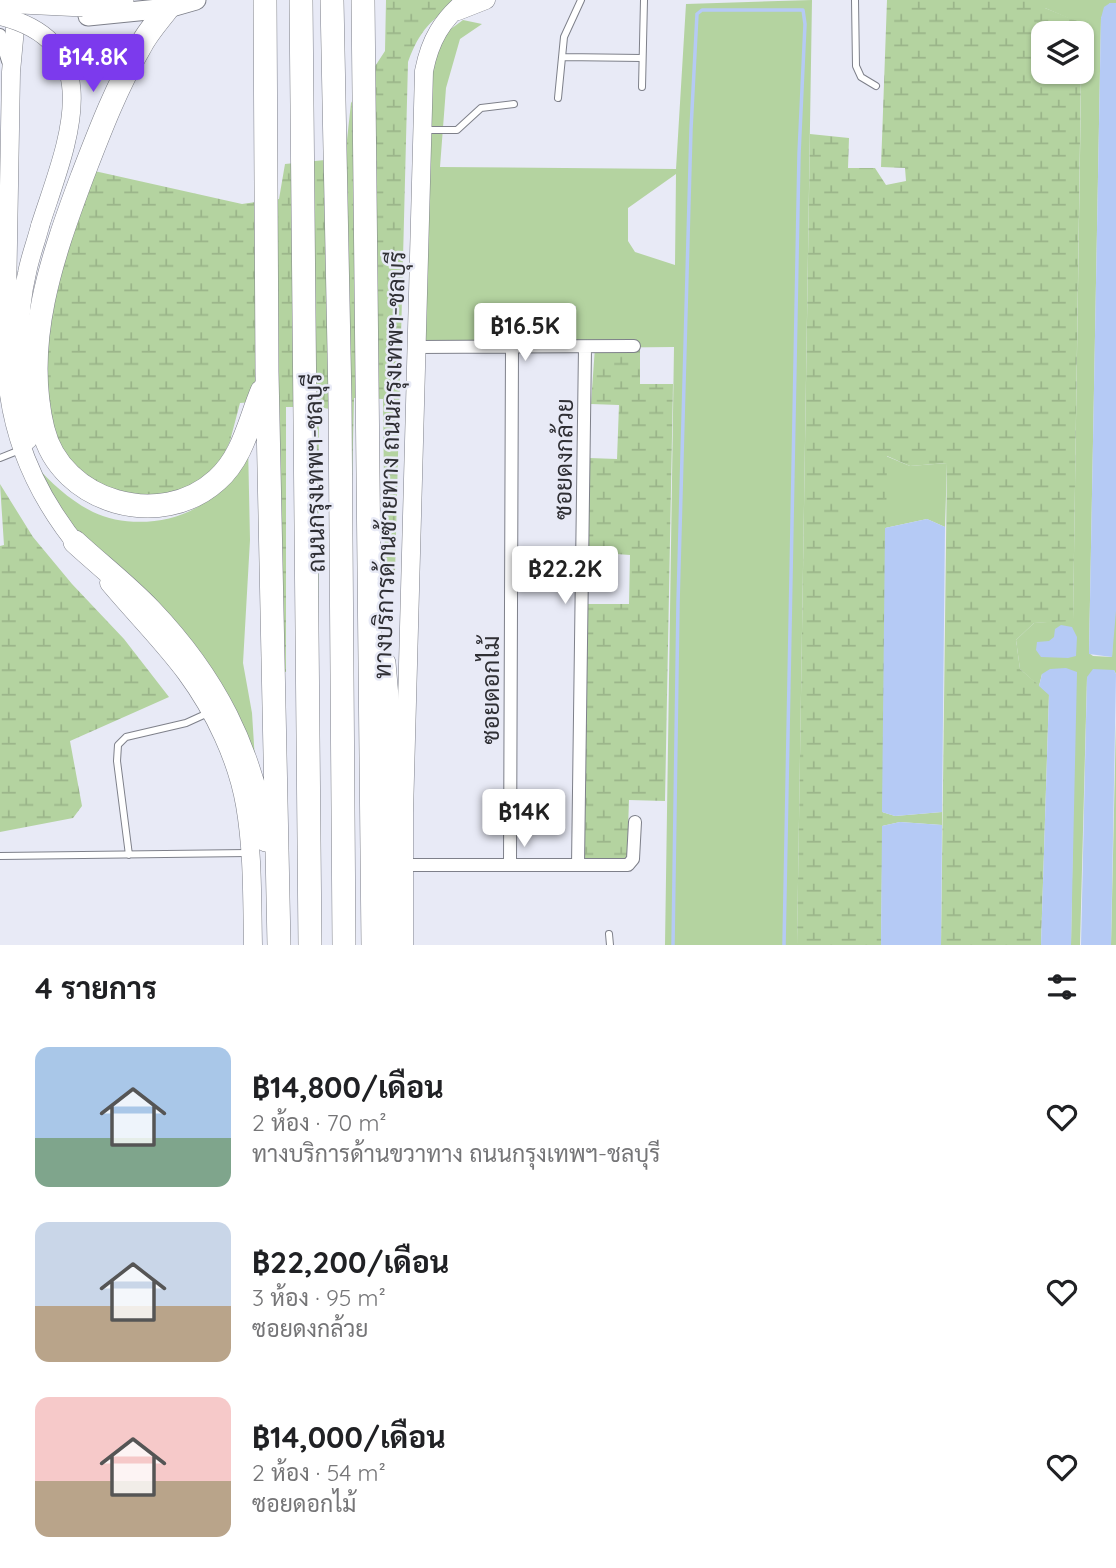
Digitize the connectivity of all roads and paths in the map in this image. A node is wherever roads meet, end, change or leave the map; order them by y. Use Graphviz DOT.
graph roads {
  1 [pos="122,0"];
  2 [pos="196,0"];
  3 [pos="265,0"];
  4 [pos="301,0"];
  5 [pos="332,0"];
  6 [pos="363,0"];
  7 [pos="466,0"];
  8 [pos="486,0"];
  9 [pos="581,0"];
  10 [pos="644,0"];
  11 [pos="855,0"];
  12 [pos="7,7"];
  13 [pos="168,8"];
  14 [pos="448,15"];
  15 [pos="0,35"];
  16 [pos="562,57"];
  17 [pos="642,58"];
  18 [pos="11,72"];
  19 [pos="876,86"];
  20 [pos="642,88"];
  21 [pos="558,98"];
  22 [pos="514,104"];
  23 [pos="422,130"];
  24 [pos="634,346"];
  25 [pos="416,347"];
  26 [pos="512,347"];
  27 [pos="585,347"];
  28 [pos="267,376"];
  29 [pos="22,450"];
  30 [pos="0,458"];
  31 [pos="32,475"];
  32 [pos="368,532"];
  33 [pos="75,542"];
  34 [pos="210,712"];
  35 [pos="372,776"];
  36 [pos="635,822"];
  37 [pos="250,852"];
  38 [pos="129,855"];
  39 [pos="0,856"];
  40 [pos="403,865"];
  41 [pos="510,865"];
  42 [pos="578,865"];
  43 [pos="278,916"];
  44 [pos="609,934"];
  45 [pos="253,945"];
  46 [pos="279,945"];
  47 [pos="310,945"];
  48 [pos="344,945"];
  49 [pos="355,945"];
  50 [pos="373,945"];
  51 [pos="392,945"];
  52 [pos="404,945"];
  53 [pos="610,945"];
  1 -- 12 [label="highway, bridge"];
  2 -- 13 [label="main road"];
  3 -- 28 [label="highway"];
  4 -- 47 [label="highway, ถนนกรุงเทพฯ-ชลบุรี"];
  5 -- 48 [label="highway, ถนนกรุงเทพฯ-ชลบุรี"];
  6 -- 32 [label="highway"];
  7 -- 14 [label="main road, ทางบริการด้านซ้ายทาง ถนนกรุงเทพฯ-ชลบุรี"];
  8 -- 14 [label="main road"];
  9 -- 16 [label="lane"];
  10 -- 17 [label="lane"];
  11 -- 19 [label="lane"];
  12 -- 13 [label="main road"];
  12 -- 18 [label="main road"];
  12 -- 31 [label="main road, bridge"];
  13 -- 28 [label="highway"];
  14 -- 23 [label="main road, ทางบริการด้านซ้ายทาง ถนนกรุงเทพฯ-ชลบุรี"];
  15 -- 18 [label="street"];
  16 -- 17 [label="lane"];
  16 -- 21 [label="lane"];
  17 -- 20 [label="lane"];
  18 -- 29 [label="main road"];
  22 -- 23 [label="lane"];
  23 -- 25 [label="main road, ทางบริการด้านซ้ายทาง ถนนกรุงเทพฯ-ชลบุรี"];
  24 -- 27 [label="street"];
  25 -- 26 [label="street"];
  25 -- 40 [label="main road, ทางบริการด้านซ้ายทาง ถนนกรุงเทพฯ-ชลบุรี"];
  26 -- 27 [label="street"];
  26 -- 41 [label="street, ซอยดอกไม้"];
  27 -- 42 [label="street, ซอยดงกล้วย"];
  28 -- 43 [label="highway"];
  29 -- 30 [label="lane"];
  29 -- 31 [label="main road"];
  31 -- 33 [label="main road"];
  32 -- 35 [label="highway"];
  32 -- 51 [label="highway"];
  33 -- 34 [label="main road"];
  33 -- 43 [label="highway"];
  34 -- 37 [label="main road"];
  34 -- 38 [label="lane"];
  35 -- 49 [label="highway"];
  35 -- 50 [label="highway"];
  36 -- 42 [label="street"];
  37 -- 38 [label="lane"];
  37 -- 45 [label="main road"];
  38 -- 39 [label="lane"];
  40 -- 41 [label="street"];
  40 -- 52 [label="main road, ทางบริการด้านซ้ายทาง ถนนกรุงเทพฯ-ชลบุรี"];
  41 -- 42 [label="street"];
  43 -- 46 [label="highway"];
  44 -- 53 [label="lane"];
}
